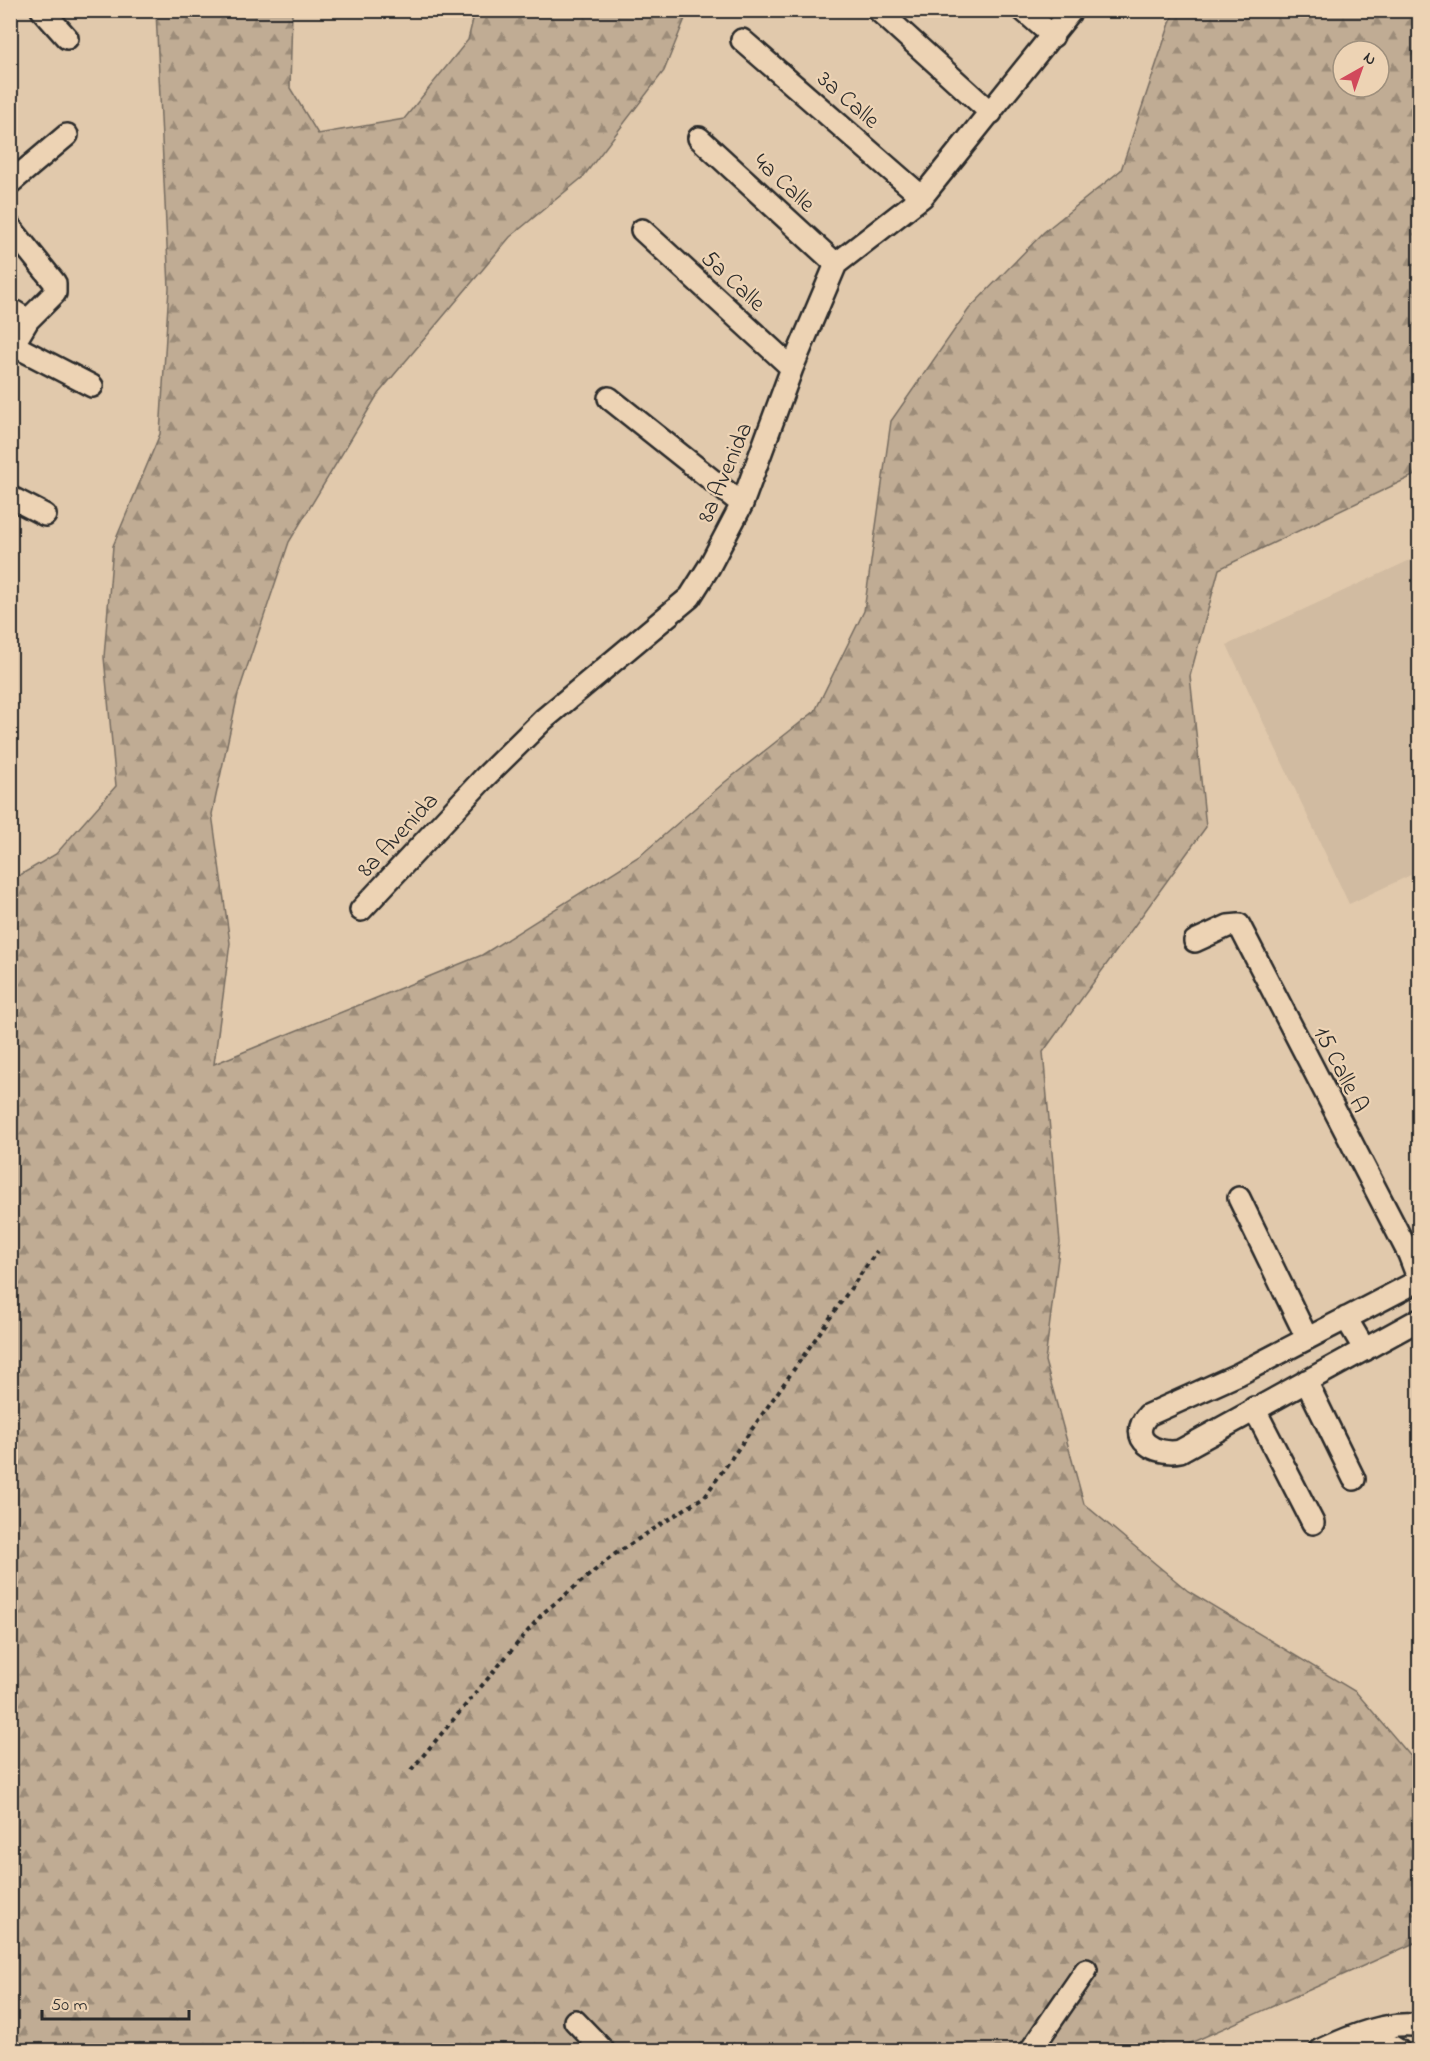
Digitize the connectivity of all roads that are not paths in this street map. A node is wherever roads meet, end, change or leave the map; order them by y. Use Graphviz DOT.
graph roads {
  1 [pos="42,10"];
  2 [pos="878,10"];
  3 [pos="1023,10"];
  4 [pos="1072,10"];
  5 [pos="1053,36"];
  6 [pos="67,38"];
  7 [pos="742,40"];
  8 [pos="991,113"];
  9 [pos="67,135"];
  10 [pos="699,138"];
  11 [pos="10,183"];
  12 [pos="922,197"];
  13 [pos="10,227"];
  14 [pos="642,230"];
  15 [pos="836,264"];
  16 [pos="19,315"];
  17 [pos="12,347"];
  18 [pos="792,368"];
  19 [pos="92,386"];
  20 [pos="609,398"];
  21 [pos="10,497"];
  22 [pos="742,504"];
  23 [pos="45,515"];
  24 [pos="361,910"];
  25 [pos="1195,941"];
  26 [pos="1239,1198"];
  27 [pos="1419,1280"];
  28 [pos="1346,1318"];
  29 [pos="1419,1319"];
  30 [pos="1307,1338"];
  31 [pos="1365,1350"];
  32 [pos="1306,1381"];
  33 [pos="1254,1408"];
  34 [pos="1354,1479"];
  35 [pos="1312,1523"];
  36 [pos="1086,1970"];
  37 [pos="575,2021"];
  38 [pos="1419,2026"];
  39 [pos="1369,2033"];
  40 [pos="603,2050"];
  41 [pos="1031,2050"];
  42 [pos="1321,2050"];
  43 [pos="1398,2050"];
  1 -- 6 [label="street"];
  2 -- 8 [label="street"];
  3 -- 5 [label="street"];
  4 -- 5 [label="street, 8a Avenida"];
  5 -- 8 [label="street, 8a Avenida"];
  7 -- 12 [label="street, 3a Calle"];
  8 -- 12 [label="street, 8a Avenida"];
  9 -- 11 [label="street"];
  10 -- 15 [label="street, 4a Calle"];
  12 -- 15 [label="street, 8a Avenida"];
  13 -- 16 [label="street"];
  14 -- 18 [label="street, 5a Calle"];
  15 -- 18 [label="street, 8a Avenida"];
  16 -- 17 [label="street"];
  17 -- 19 [label="street"];
  18 -- 22 [label="street, 8a Avenida"];
  20 -- 22 [label="street"];
  21 -- 23 [label="street"];
  22 -- 24 [label="street, 8a Avenida"];
  25 -- 27 [label="street, 15 Calle A"];
  26 -- 30 [label="street"];
  27 -- 28 [label="street"];
  28 -- 30 [label="street"];
  28 -- 31 [label="street"];
  29 -- 31 [label="street"];
  30 -- 33 [label="street"];
  31 -- 32 [label="street"];
  32 -- 33 [label="street"];
  32 -- 34 [label="street"];
  33 -- 35 [label="street"];
  36 -- 41 [label="street"];
  37 -- 40 [label="street"];
  38 -- 39 [label="street"];
  39 -- 42 [label="street"];
  39 -- 43 [label="street"];
}
